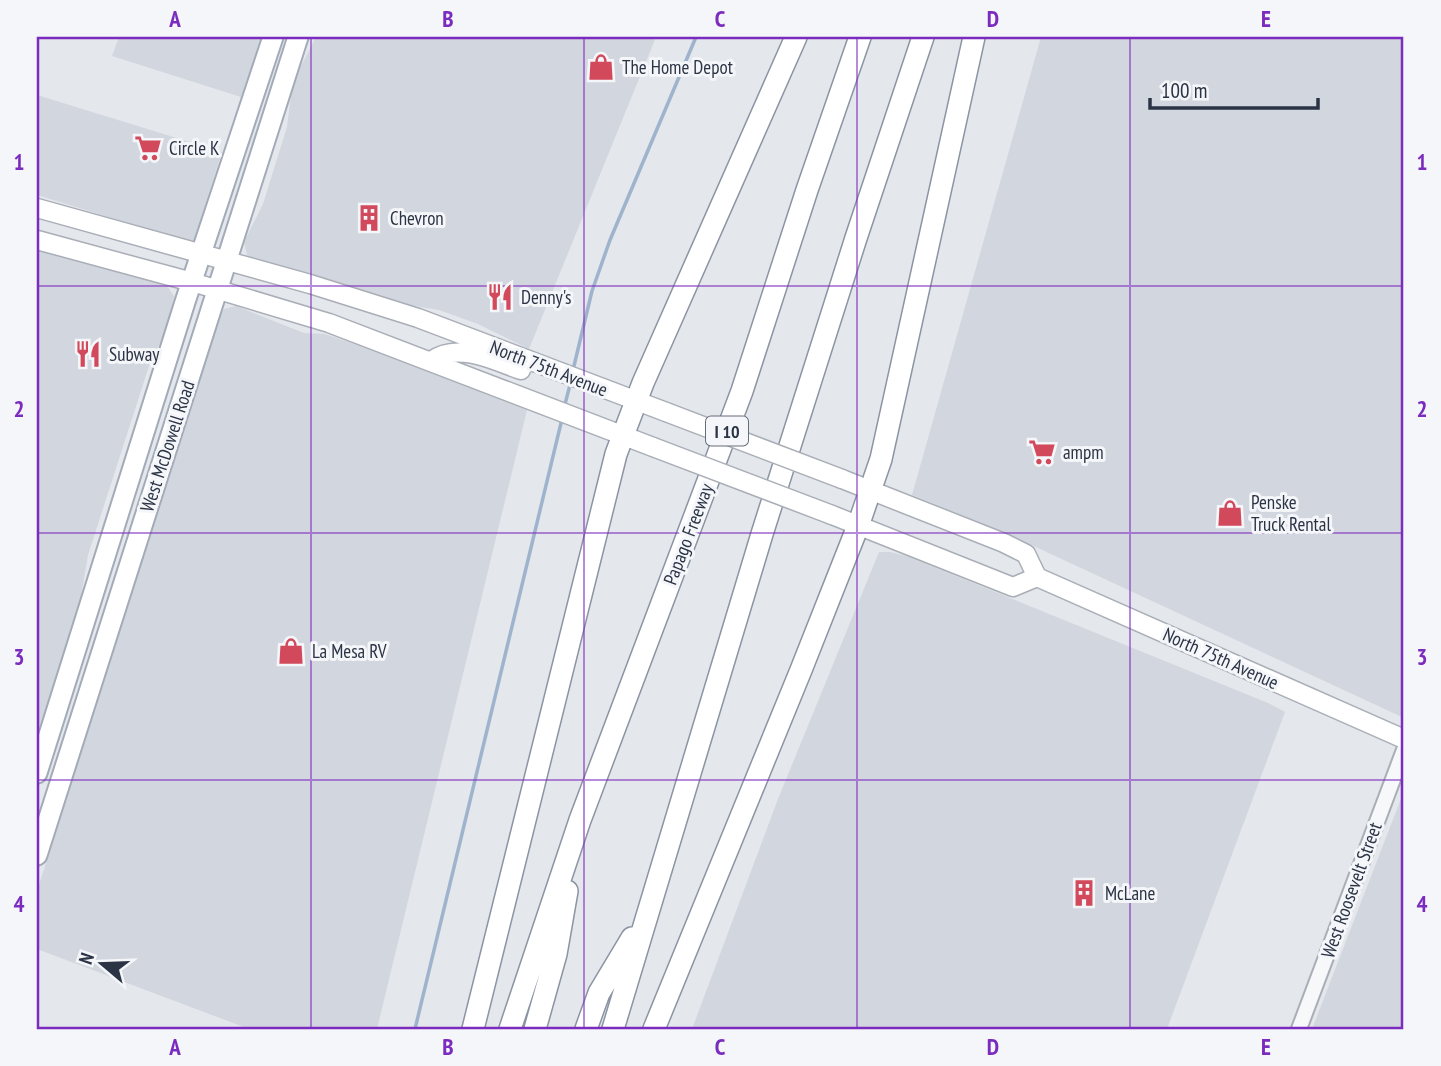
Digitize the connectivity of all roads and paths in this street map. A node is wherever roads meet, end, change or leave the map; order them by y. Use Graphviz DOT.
graph roads {
  1 [pos="273,37"];
  2 [pos="298,37"];
  3 [pos="796,37"];
  4 [pos="860,37"];
  5 [pos="923,37"];
  6 [pos="974,37"];
  7 [pos="37,208"];
  8 [pos="37,240"];
  9 [pos="201,254"];
  10 [pos="226,261"];
  11 [pos="192,282"];
  12 [pos="217,290"];
  13 [pos="431,361"];
  14 [pos="550,369"];
  15 [pos="636,401"];
  16 [pos="624,435"];
  17 [pos="870,491"];
  18 [pos="858,526"];
  19 [pos="1037,577"];
  20 [pos="1404,740"];
  21 [pos="1404,750"];
  22 [pos="37,773"];
  23 [pos="580,820"];
  24 [pos="37,855"];
  25 [pos="650,909"];
  26 [pos="473,1029"];
  27 [pos="509,1029"];
  28 [pos="534,1029"];
  29 [pos="586,1029"];
  30 [pos="612,1029"];
  31 [pos="654,1029"];
  32 [pos="1298,1029"];
  1 -- 9 [label="main road, West McDowell Road"];
  2 -- 10 [label="main road, West McDowell Road"];
  3 -- 15 [label="highway"];
  4 -- 23 [label="highway, Papago Freeway / I 10"];
  5 -- 25 [label="highway"];
  6 -- 17 [label="highway"];
  7 -- 9 [label="main road, North 75th Avenue"];
  8 -- 11 [label="main road, North 75th Avenue"];
  9 -- 10 [label="main road, North 75th Avenue"];
  9 -- 11 [label="main road, West McDowell Road"];
  10 -- 12 [label="main road, West McDowell Road"];
  10 -- 14 [label="main road, North 75th Avenue"];
  11 -- 12 [label="main road, North 75th Avenue"];
  11 -- 22 [label="main road, West McDowell Road"];
  12 -- 13 [label="main road, North 75th Avenue"];
  12 -- 24 [label="main road, West McDowell Road"];
  13 -- 14 [label="main road"];
  13 -- 16 [label="main road, North 75th Avenue"];
  14 -- 15 [label="main road, North 75th Avenue"];
  15 -- 16 [label="highway"];
  15 -- 17 [label="main road, North 75th Avenue, bridge"];
  16 -- 18 [label="main road, North 75th Avenue, bridge"];
  16 -- 26 [label="highway"];
  17 -- 18 [label="highway"];
  17 -- 19 [label="main road, North 75th Avenue"];
  18 -- 19 [label="main road, North 75th Avenue"];
  18 -- 31 [label="highway"];
  19 -- 20 [label="main road, North 75th Avenue"];
  21 -- 32 [label="street, West Roosevelt Street"];
  23 -- 27 [label="highway, Papago Freeway / I 10"];
  23 -- 28 [label="highway"];
  25 -- 29 [label="highway"];
  25 -- 30 [label="highway"];
}
